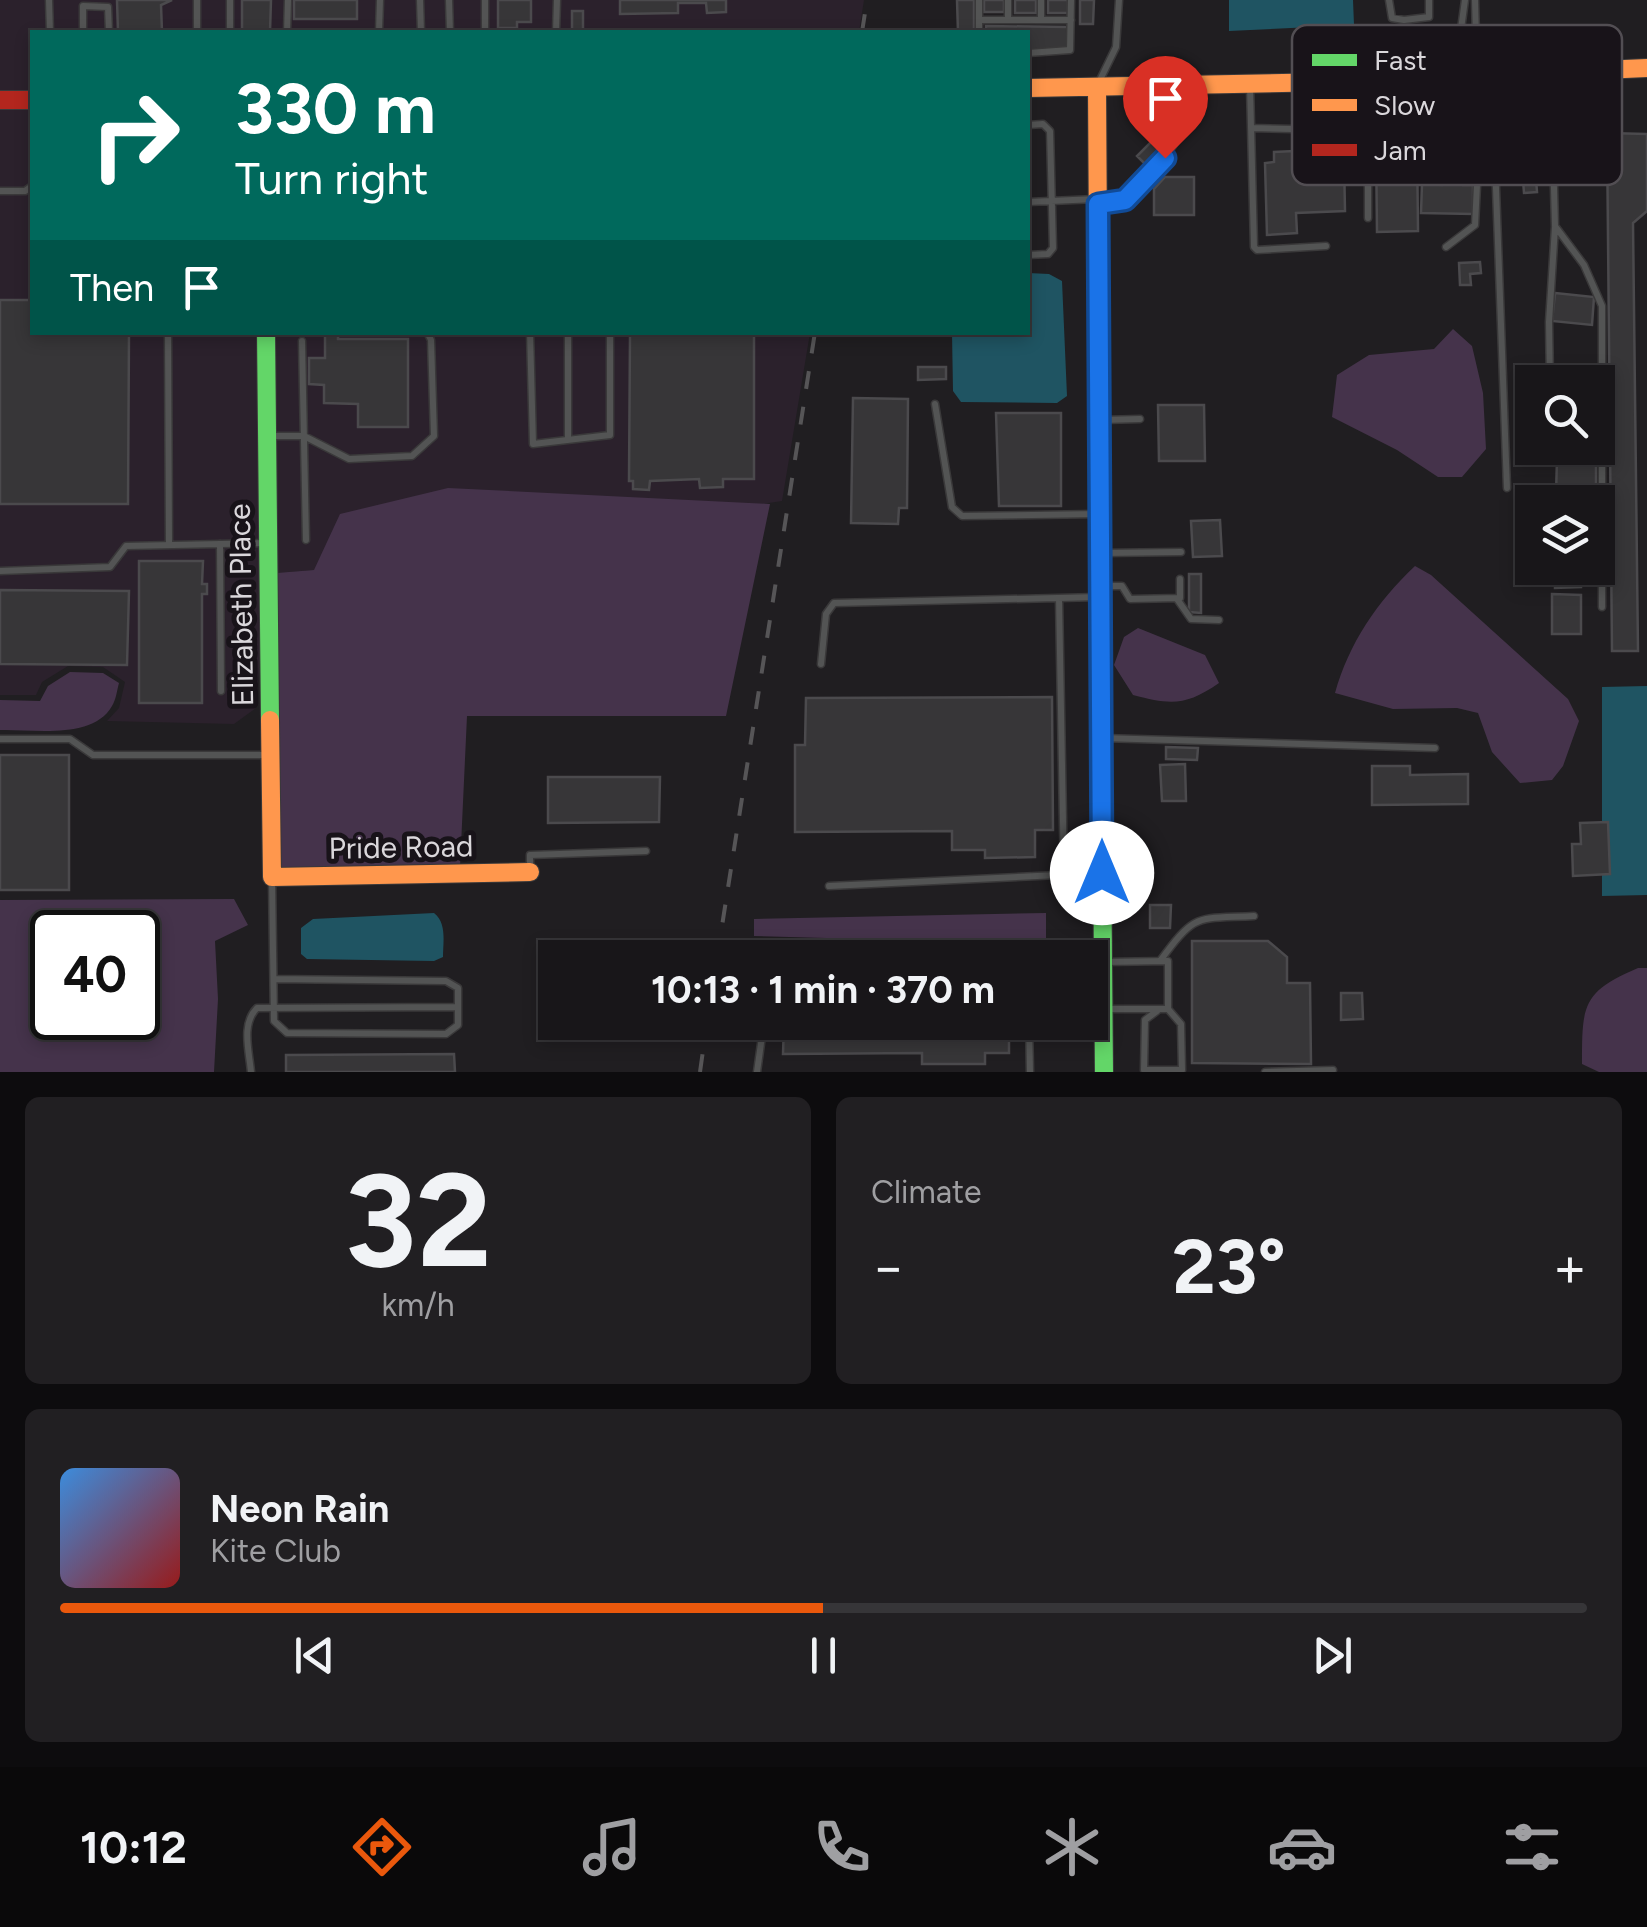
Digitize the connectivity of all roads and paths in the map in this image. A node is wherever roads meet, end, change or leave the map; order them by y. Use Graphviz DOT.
graph roads {
  1 [pos="49,0"];
  2 [pos="198,0"];
  3 [pos="230,0"];
  4 [pos="288,0"];
  5 [pos="380,0"];
  6 [pos="420,0"];
  7 [pos="450,0"];
  8 [pos="485,0"];
  9 [pos="557,0"];
  10 [pos="979,0"];
  11 [pos="1008,0"];
  12 [pos="1042,0"];
  13 [pos="1071,0"];
  14 [pos="1119,0"];
  15 [pos="1389,0"];
  16 [pos="1429,0"];
  17 [pos="1466,0"];
  18 [pos="1475,0"];
  19 [pos="979,20"];
  20 [pos="1008,20"];
  21 [pos="1042,20"];
  22 [pos="1071,20"];
  23 [pos="1463,25"];
  24 [pos="1472,25"];
  25 [pos="50,30"];
  26 [pos="83,30"];
  27 [pos="109,30"];
  28 [pos="197,30"];
  29 [pos="230,30"];
  30 [pos="287,30"];
  31 [pos="379,30"];
  32 [pos="421,30"];
  33 [pos="450,30"];
  34 [pos="485,30"];
  35 [pos="556,30"];
  36 [pos="979,30"];
  37 [pos="1030,52"];
  38 [pos="1647,68"];
  39 [pos="1622,69"];
  40 [pos="1292,83"];
  41 [pos="1250,84"];
  42 [pos="1187,86"];
  43 [pos="1030,88"];
  44 [pos="1096,88"];
  45 [pos="0,100"];
  46 [pos="30,100"];
  47 [pos="1030,124"];
  48 [pos="1251,128"];
  49 [pos="1292,129"];
  50 [pos="1368,185"];
  51 [pos="1476,185"];
  52 [pos="1496,185"];
  53 [pos="1555,185"];
  54 [pos="30,187"];
  55 [pos="0,191"];
  56 [pos="1052,201"];
  57 [pos="1098,201"];
  58 [pos="1030,202"];
  59 [pos="1368,218"];
  60 [pos="1556,226"];
  61 [pos="1326,246"];
  62 [pos="1446,248"];
  63 [pos="1030,255"];
  64 [pos="168,335"];
  65 [pos="266,335"];
  66 [pos="428,335"];
  67 [pos="530,335"];
  68 [pos="568,335"];
  69 [pos="610,335"];
  70 [pos="302,341"];
  71 [pos="1550,365"];
  72 [pos="1601,365"];
  73 [pos="935,404"];
  74 [pos="1140,419"];
  75 [pos="1099,420"];
  76 [pos="267,436"];
  77 [pos="304,436"];
  78 [pos="568,440"];
  79 [pos="1599,465"];
  80 [pos="1507,488"];
  81 [pos="1100,514"];
  82 [pos="306,540"];
  83 [pos="268,543"];
  84 [pos="220,544"];
  85 [pos="169,545"];
  86 [pos="1100,552"];
  87 [pos="1181,552"];
  88 [pos="0,571"];
  89 [pos="1180,578"];
  90 [pos="1100,591"];
  91 [pos="1059,598"];
  92 [pos="1177,598"];
  93 [pos="1602,607"];
  94 [pos="1219,620"];
  95 [pos="822,664"];
  96 [pos="221,691"];
  97 [pos="1101,738"];
  98 [pos="0,739"];
  99 [pos="1435,748"];
  100 [pos="270,755"];
  101 [pos="646,851"];
  102 [pos="530,872"];
  103 [pos="1102,873"];
  104 [pos="1064,876"];
  105 [pos="272,877"];
  106 [pos="829,886"];
  107 [pos="1254,916"];
  108 [pos="1103,940"];
  109 [pos="1108,962"];
  110 [pos="1159,962"];
  111 [pos="274,979"];
  112 [pos="274,1006"];
  113 [pos="458,1006"];
  114 [pos="1108,1009"];
  115 [pos="1164,1009"];
  116 [pos="761,1040"];
  117 [pos="1029,1040"];
  118 [pos="1103,1040"];
  119 [pos="1333,1070"];
  120 [pos="1185,1071"];
  121 [pos="250,1072"];
  122 [pos="757,1072"];
  123 [pos="1030,1072"];
  124 [pos="1104,1072"];
  125 [pos="1265,1072"];
  1 -- 25 [label="lane"];
  2 -- 28 [label="lane"];
  3 -- 29 [label="lane"];
  4 -- 30 [label="lane"];
  5 -- 31 [label="lane"];
  6 -- 32 [label="lane"];
  7 -- 33 [label="lane"];
  8 -- 34 [label="lane"];
  9 -- 35 [label="lane"];
  10 -- 19 [label="lane"];
  11 -- 20 [label="lane"];
  12 -- 21 [label="lane"];
  13 -- 22 [label="lane"];
  14 -- 44 [label="lane"];
  15 -- 16 [label="lane"];
  17 -- 23 [label="lane"];
  18 -- 24 [label="lane"];
  19 -- 20 [label="lane"];
  19 -- 36 [label="lane"];
  20 -- 21 [label="lane"];
  21 -- 22 [label="lane"];
  22 -- 37 [label="lane"];
  26 -- 27 [label="lane"];
  38 -- 39 [label="street"];
  40 -- 41 [label="street"];
  41 -- 42 [label="street"];
  41 -- 48 [label="lane"];
  42 -- 44 [label="street"];
  42 -- 57 [label="lane"];
  43 -- 44 [label="street"];
  44 -- 57 [label="street"];
  45 -- 46 [label="street"];
  47 -- 56 [label="lane"];
  48 -- 49 [label="lane"];
  48 -- 61 [label="lane"];
  50 -- 59 [label="lane"];
  51 -- 62 [label="lane"];
  52 -- 80 [label="lane"];
  53 -- 60 [label="lane"];
  54 -- 55 [label="lane"];
  56 -- 57 [label="lane"];
  56 -- 58 [label="lane"];
  56 -- 63 [label="lane"];
  57 -- 75 [label="street"];
  60 -- 71 [label="lane"];
  60 -- 72 [label="lane"];
  64 -- 85 [label="lane"];
  65 -- 76 [label="street, Elizabeth Place"];
  66 -- 77 [label="lane"];
  67 -- 78 [label="lane"];
  68 -- 78 [label="lane"];
  69 -- 78 [label="lane"];
  70 -- 77 [label="lane"];
  73 -- 81 [label="lane"];
  74 -- 75 [label="lane"];
  75 -- 81 [label="street"];
  76 -- 77 [label="lane"];
  76 -- 83 [label="street, Elizabeth Place"];
  77 -- 82 [label="lane"];
  79 -- 93 [label="lane"];
  81 -- 86 [label="street"];
  83 -- 84 [label="lane"];
  83 -- 100 [label="street, Elizabeth Place"];
  84 -- 85 [label="lane"];
  84 -- 96 [label="lane"];
  85 -- 88 [label="lane"];
  86 -- 87 [label="lane"];
  86 -- 90 [label="street"];
  89 -- 92 [label="lane"];
  90 -- 91 [label="lane"];
  90 -- 92 [label="lane"];
  90 -- 97 [label="street"];
  91 -- 95 [label="lane"];
  91 -- 104 [label="lane"];
  92 -- 94 [label="lane"];
  97 -- 99 [label="lane"];
  97 -- 103 [label="street"];
  98 -- 100 [label="lane"];
  100 -- 105 [label="street, Elizabeth Place"];
  101 -- 102 [label="lane"];
  102 -- 105 [label="street, Pride Road"];
  103 -- 104 [label="lane"];
  103 -- 108 [label="street"];
  104 -- 106 [label="lane"];
  105 -- 111 [label="lane"];
  107 -- 110 [label="lane"];
  109 -- 110 [label="lane"];
  110 -- 115 [label="lane"];
  111 -- 112 [label="lane"];
  111 -- 113 [label="lane"];
  112 -- 113 [label="lane"];
  112 -- 113 [label="lane"];
  112 -- 121 [label="lane"];
  114 -- 115 [label="lane"];
  115 -- 120 [label="lane"];
  115 -- 120 [label="lane"];
  116 -- 122 [label="lane"];
  117 -- 123 [label="lane"];
  118 -- 124 [label="street"];
  119 -- 125 [label="lane"];
}
